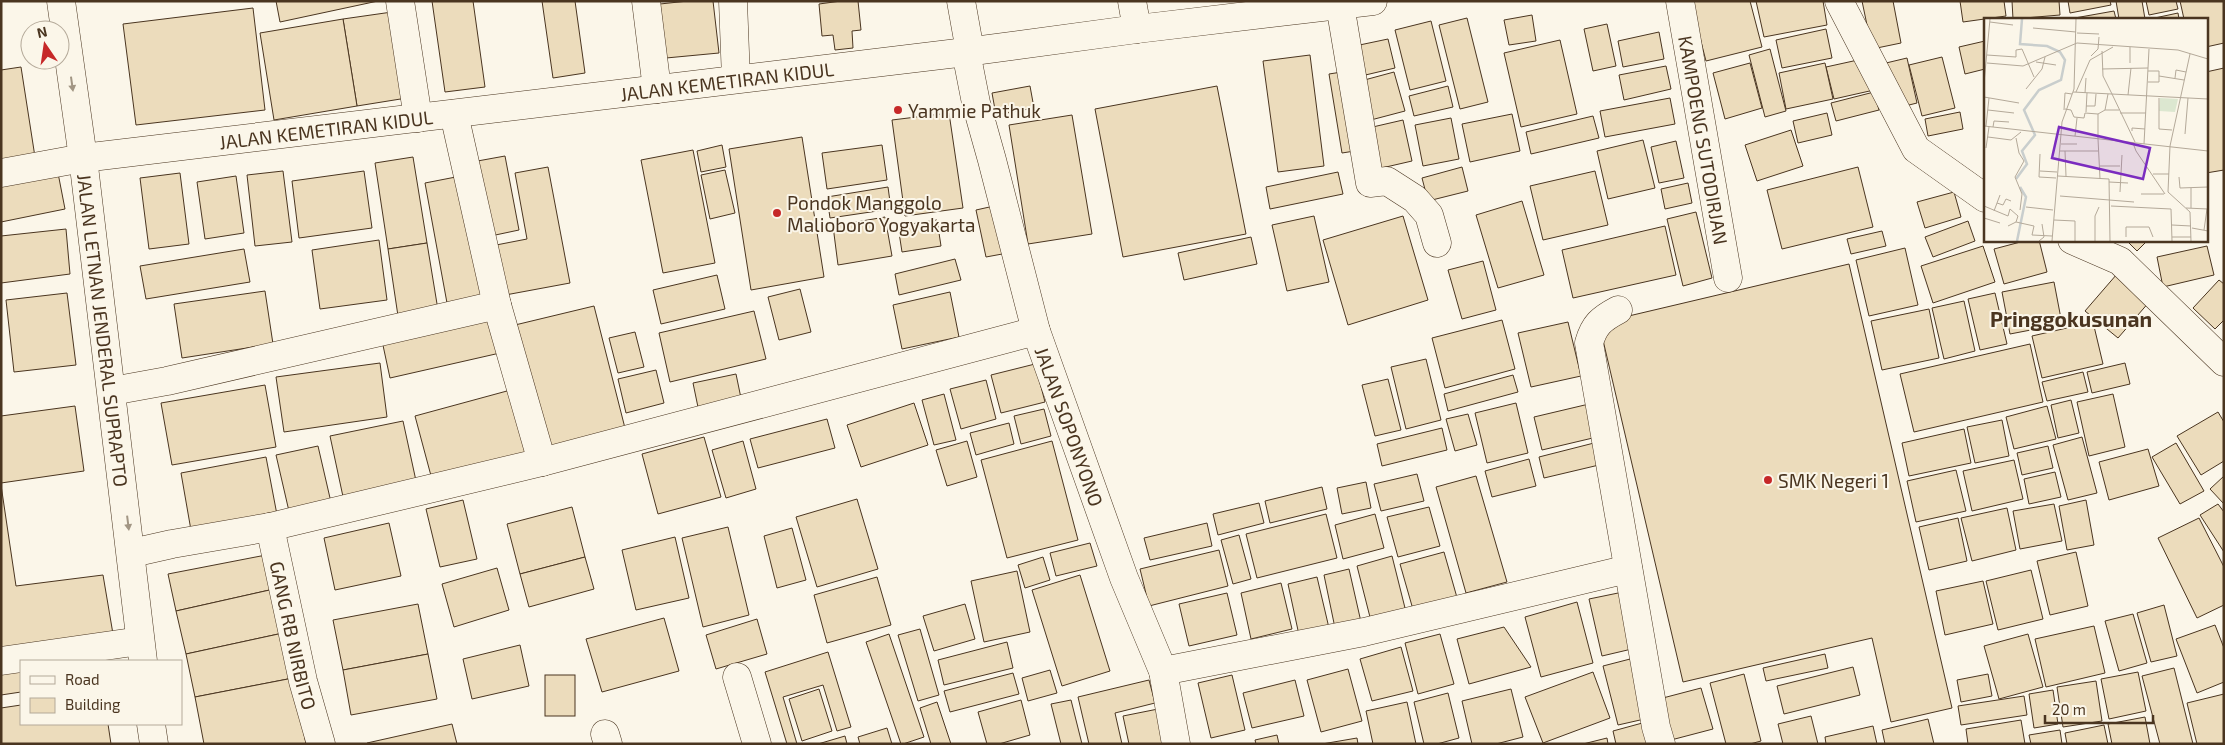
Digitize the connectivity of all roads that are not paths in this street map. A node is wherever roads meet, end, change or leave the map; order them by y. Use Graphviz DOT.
graph roads {
  1 [pos="61,1"];
  2 [pos="400,1"];
  3 [pos="646,1"];
  4 [pos="734,1"];
  5 [pos="961,1"];
  6 [pos="1132,1"];
  7 [pos="1373,1"];
  8 [pos="1680,1"];
  9 [pos="1839,1"];
  10 [pos="1340,6"];
  11 [pos="1137,28"];
  12 [pos="968,52"];
  13 [pos="736,79"];
  14 [pos="657,89"];
  15 [pos="454,114"];
  16 [pos="418,118"];
  17 [pos="83,158"];
  18 [pos="1,173"];
  19 [pos="1984,197"];
  20 [pos="2074,241"];
  21 [pos="1437,243"];
  22 [pos="1728,278"];
  23 [pos="497,305"];
  24 [pos="1618,310"];
  25 [pos="1036,331"];
  26 [pos="2224,362"];
  27 [pos="112,391"];
  28 [pos="542,462"];
  29 [pos="270,527"];
  30 [pos="132,553"];
  31 [pos="1628,569"];
  32 [pos="142,651"];
  33 [pos="1,661"];
  34 [pos="1162,671"];
  35 [pos="738,677"];
  36 [pos="151,725"];
  37 [pos="154,744"];
  38 [pos="321,744"];
  39 [pos="757,744"];
  40 [pos="1176,744"];
  41 [pos="1661,744"];
  1 -- 17 [label="street, JALAN LETNAN JENDERAL SUPRAPTO, one-way"];
  2 -- 16 [label="street"];
  3 -- 14 [label="street"];
  4 -- 13 [label="street"];
  5 -- 12 [label="street, JALAN SOPONYONO"];
  6 -- 11 [label="street"];
  7 -- 10 [label="street, JALAN KEMETIRAN KIDUL"];
  8 -- 22 [label="street, KAMPOENG SUTODIRJAN"];
  9 -- 19 [label="street"];
  10 -- 11 [label="street, JALAN KEMETIRAN KIDUL"];
  10 -- 21 [label="street"];
  11 -- 12 [label="street, JALAN KEMETIRAN KIDUL"];
  12 -- 13 [label="street, JALAN KEMETIRAN KIDUL"];
  12 -- 25 [label="street, JALAN SOPONYONO"];
  13 -- 14 [label="street, JALAN KEMETIRAN KIDUL"];
  14 -- 15 [label="street, JALAN KEMETIRAN KIDUL"];
  15 -- 16 [label="street, JALAN KEMETIRAN KIDUL"];
  15 -- 23 [label="street"];
  16 -- 17 [label="street, JALAN KEMETIRAN KIDUL"];
  17 -- 18 [label="street, JALAN KEMETIRAN KIDUL"];
  17 -- 27 [label="street, JALAN LETNAN JENDERAL SUPRAPTO"];
  20 -- 26 [label="street"];
  23 -- 27 [label="street"];
  23 -- 28 [label="street"];
  24 -- 31 [label="street"];
  25 -- 28 [label="street"];
  25 -- 34 [label="street, JALAN SOPONYONO"];
  27 -- 30 [label="street, JALAN LETNAN JENDERAL SUPRAPTO, one-way"];
  28 -- 29 [label="street"];
  29 -- 30 [label="street"];
  29 -- 38 [label="street, GANG RB NIRBITO"];
  30 -- 32 [label="street, JALAN LETNAN JENDERAL SUPRAPTO"];
  31 -- 34 [label="street"];
  31 -- 41 [label="street"];
  32 -- 33 [label="street"];
  34 -- 40 [label="street, JALAN SOPONYONO"];
  35 -- 39 [label="street"];
  36 -- 37 [label="street"];
}
